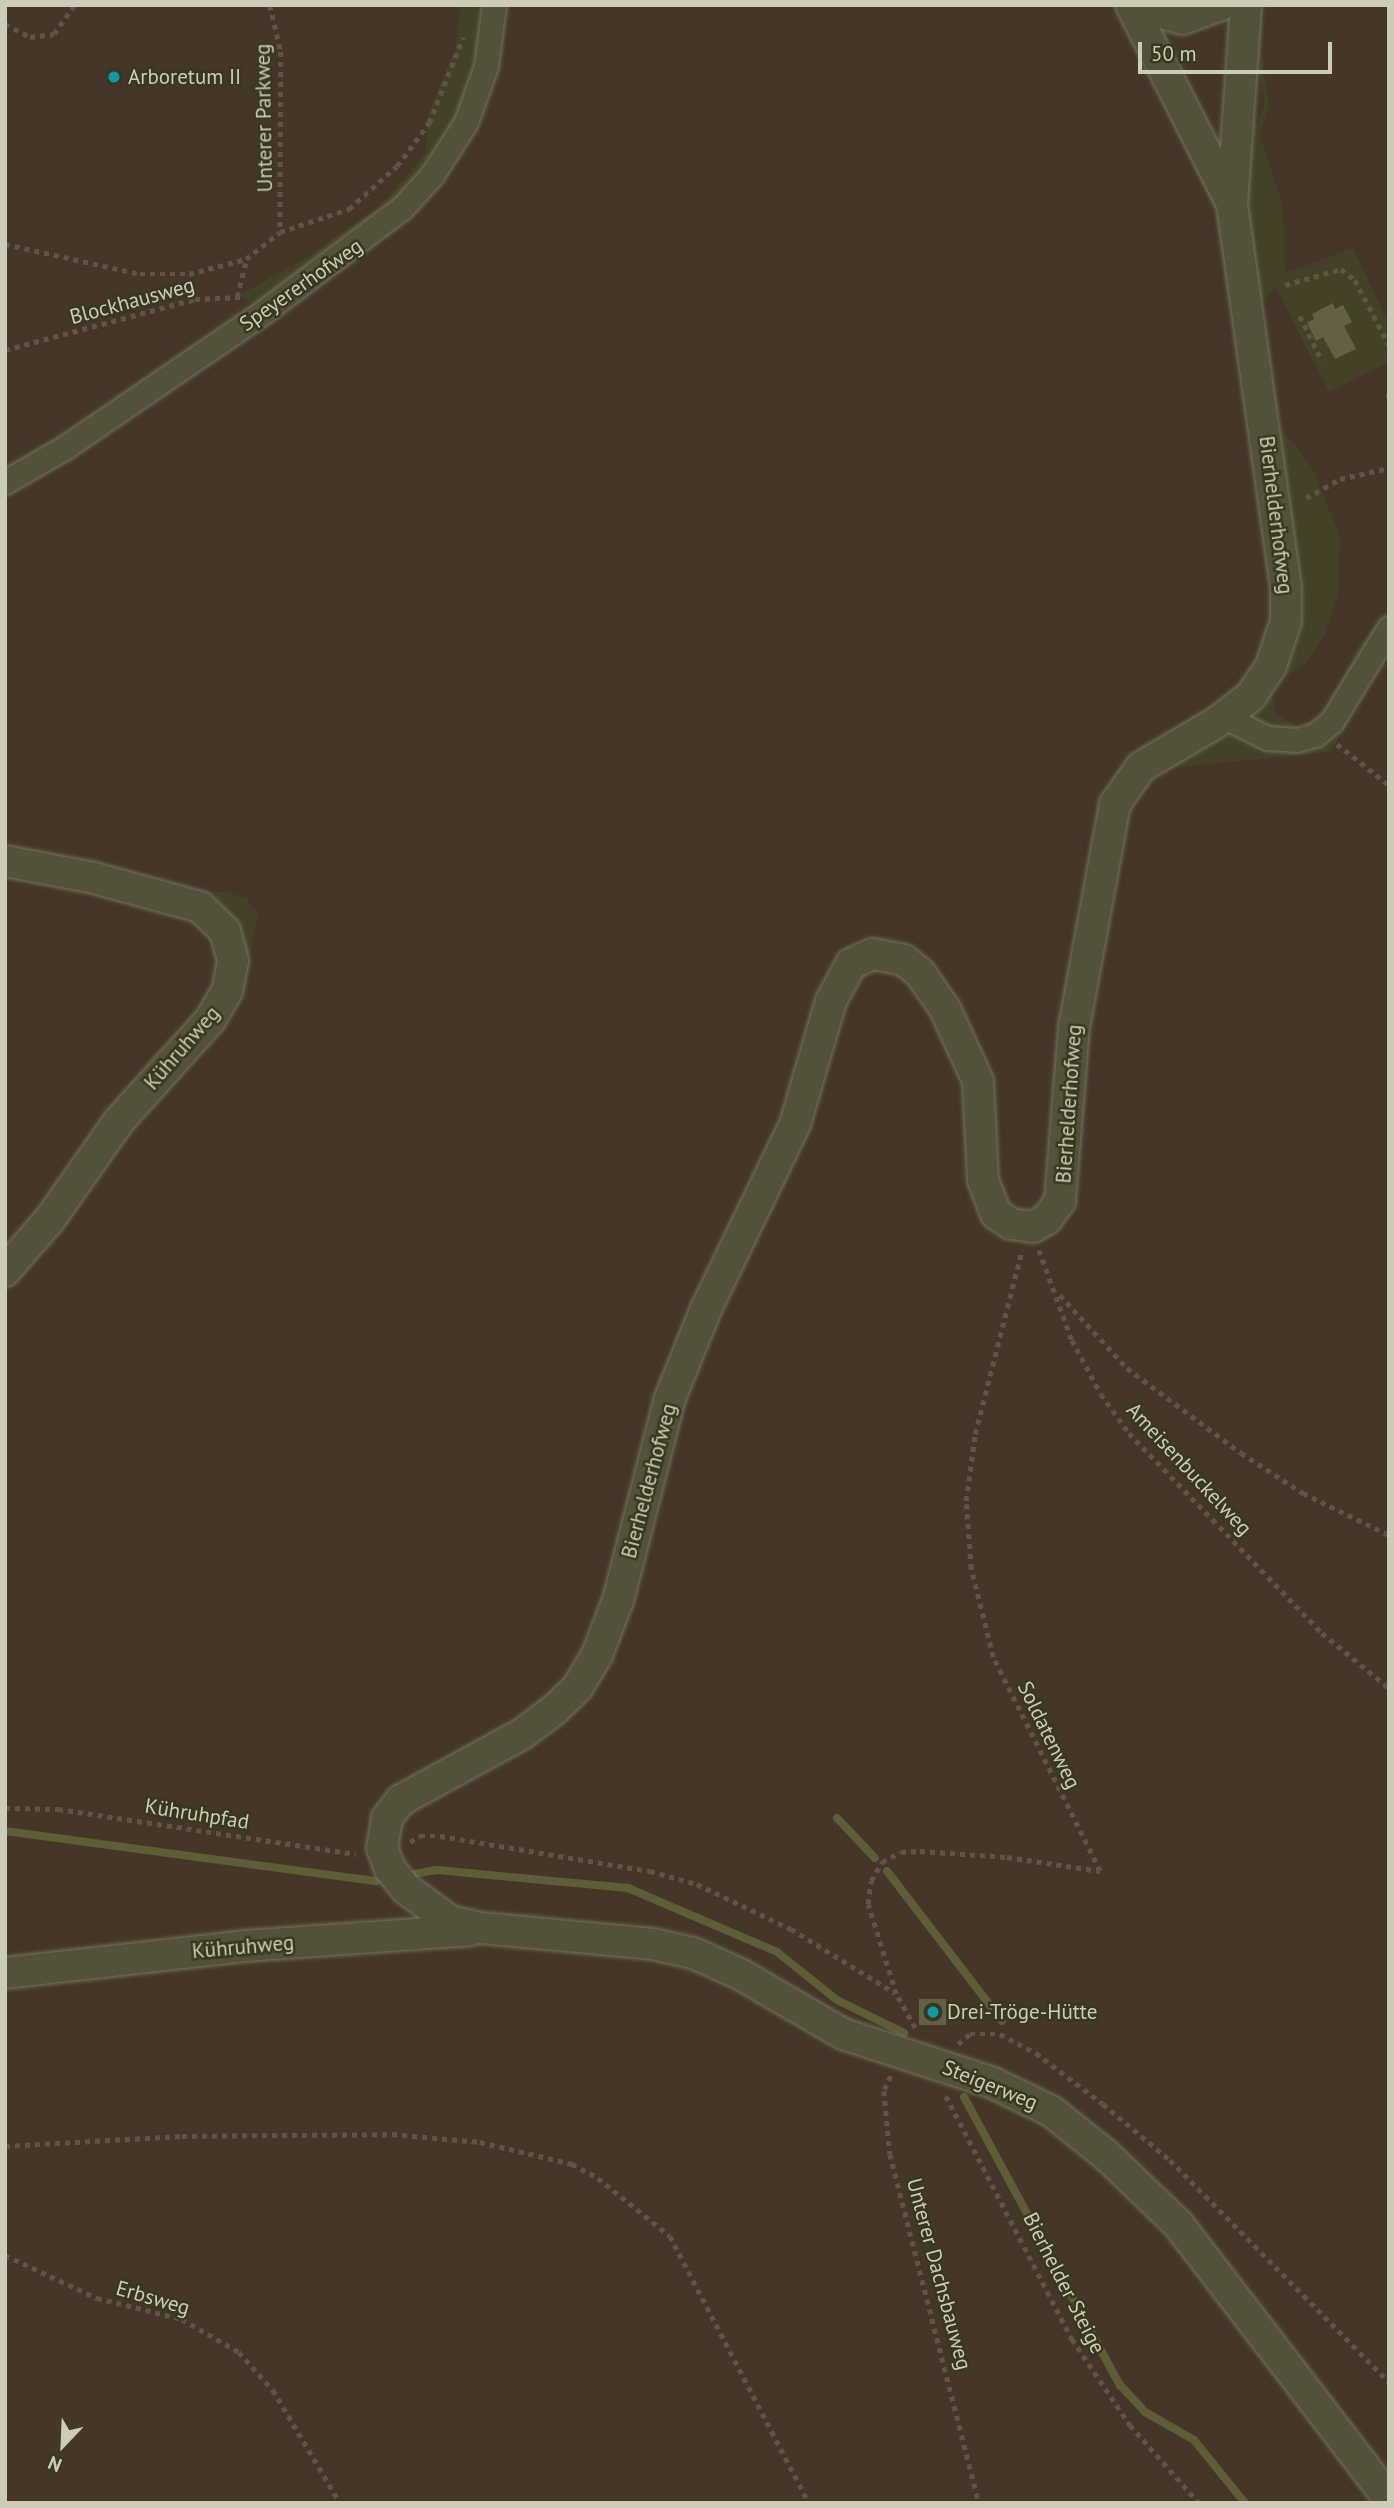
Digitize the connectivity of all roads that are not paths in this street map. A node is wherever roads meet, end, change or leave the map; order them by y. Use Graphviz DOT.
graph roads {
  1 [pos="494,5"];
  2 [pos="1133,5"];
  3 [pos="1220,5"];
  4 [pos="1246,5"];
  5 [pos="1232,204"];
  6 [pos="5,482"];
  7 [pos="1389,628"];
  8 [pos="1225,717"];
  9 [pos="5,861"];
  10 [pos="5,1271"];
  11 [pos="481,1928"];
  12 [pos="5,1973"];
  13 [pos="1389,2498"];
  1 -- 6 [label="street, Speyererhofweg"];
  2 -- 3 [label="street"];
  2 -- 5 [label="street"];
  4 -- 5 [label="street, Bierhelderhofweg"];
  5 -- 8 [label="street, Bierhelderhofweg"];
  7 -- 8 [label="street"];
  8 -- 11 [label="street, Bierhelderhofweg"];
  9 -- 10 [label="street, Kühruhweg"];
  11 -- 12 [label="street, Kühruhweg"];
  11 -- 13 [label="street, Steigerweg"];
}
